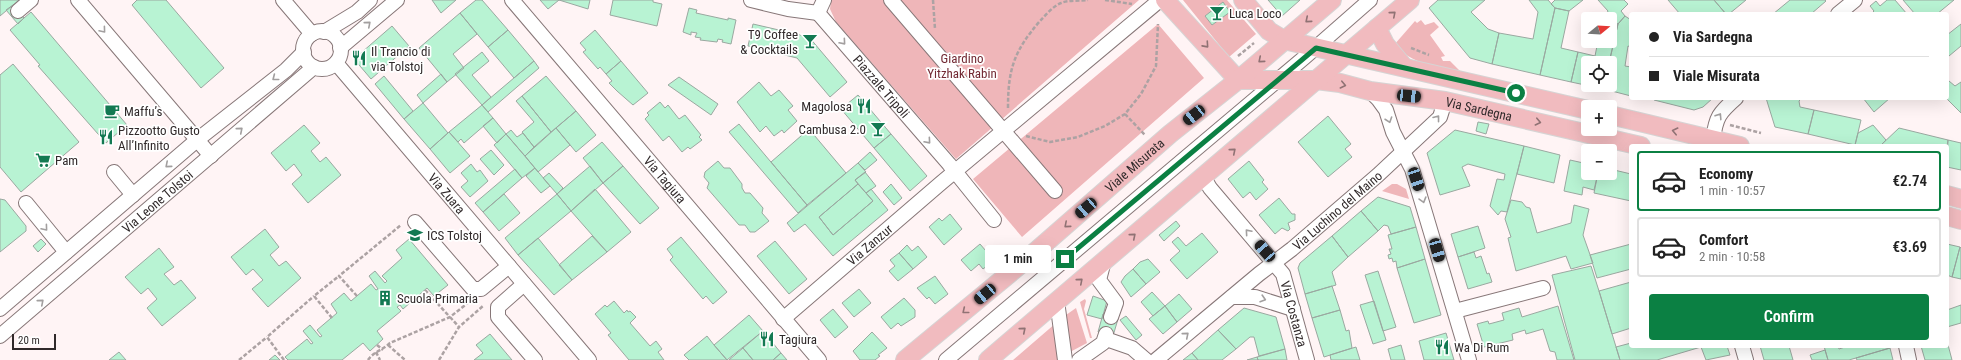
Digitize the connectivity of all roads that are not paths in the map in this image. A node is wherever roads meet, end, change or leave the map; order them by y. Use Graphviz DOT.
graph roads {
  1 [pos="31,0"];
  2 [pos="78,0"];
  3 [pos="283,0"];
  4 [pos="370,0"];
  5 [pos="397,0"];
  6 [pos="512,0"];
  7 [pos="752,0"];
  8 [pos="824,0"];
  9 [pos="891,0"];
  10 [pos="1160,0"];
  11 [pos="1165,0"];
  12 [pos="1243,0"];
  13 [pos="1332,0"];
  14 [pos="1370,0"];
  15 [pos="1410,0"];
  16 [pos="1850,2"];
  17 [pos="791,4"];
  18 [pos="1180,8"];
  19 [pos="18,11"];
  20 [pos="1840,12"];
  21 [pos="818,13"];
  22 [pos="1377,28"];
  23 [pos="318,33"];
  24 [pos="1284,40"];
  25 [pos="340,48"];
  26 [pos="1316,48"];
  27 [pos="304,52"];
  28 [pos="1346,54"];
  29 [pos="336,63"];
  30 [pos="314,67"];
  31 [pos="1404,67"];
  32 [pos="1450,79"];
  33 [pos="1238,80"];
  34 [pos="1277,80"];
  35 [pos="1316,80"];
  36 [pos="1370,91"];
  37 [pos="1734,100"];
  38 [pos="1445,101"];
  39 [pos="1581,108"];
  40 [pos="1617,117"];
  41 [pos="1004,130"];
  42 [pos="197,140"];
  43 [pos="1712,143"];
  44 [pos="1632,144"];
  45 [pos="1404,151"];
  46 [pos="211,156"];
  47 [pos="955,171"];
  48 [pos="114,172"];
  49 [pos="1203,176"];
  50 [pos="1055,191"];
  51 [pos="133,195"];
  52 [pos="1949,196"];
  53 [pos="1961,199"];
  54 [pos="26,203"];
  55 [pos="1949,217"];
  56 [pos="994,220"];
  57 [pos="1961,220"];
  58 [pos="415,222"];
  59 [pos="66,252"];
  60 [pos="1104,261"];
  61 [pos="1273,262"];
  62 [pos="509,266"];
  63 [pos="524,284"];
  64 [pos="1543,288"];
  65 [pos="1232,297"];
  66 [pos="1057,301"];
  67 [pos="0,309"];
  68 [pos="1294,309"];
  69 [pos="1455,311"];
  70 [pos="0,314"];
  71 [pos="1111,317"];
  72 [pos="783,319"];
  73 [pos="11,327"];
  74 [pos="0,336"];
  75 [pos="1743,348"];
  76 [pos="1906,348"];
  77 [pos="994,358"];
  78 [pos="535,360"];
  79 [pos="589,360"];
  80 [pos="818,360"];
  81 [pos="904,360"];
  82 [pos="946,360"];
  83 [pos="1065,360"];
  84 [pos="1079,360"];
  85 [pos="1146,360"];
  86 [pos="1156,360"];
  87 [pos="1307,360"];
  88 [pos="1469,360"];
  89 [pos="1746,360"];
  90 [pos="1909,360"];
  1 -- 19 [label="street"];
  2 -- 42 [label="street, one-way"];
  3 -- 23 [label="street"];
  4 -- 23 [label="street"];
  25 -- 5 [label="street, one-way"];
  6 -- 72 [label="street, Via Tagiura"];
  7 -- 17 [label="street"];
  8 -- 21 [label="street"];
  9 -- 41 [label="street"];
  10 -- 41 [label="street"];
  11 -- 18 [label="main road"];
  12 -- 24 [label="main road"];
  13 -- 24 [label="main road, one-way"];
  14 -- 26 [label="street"];
  22 -- 15 [label="main road, one-way"];
  16 -- 20 [label="street"];
  17 -- 21 [label="street"];
  18 -- 33 [label="main road, one-way"];
  21 -- 47 [label="street, Piazzale Tripoli, one-way"];
  22 -- 28 [label="main road"];
  22 -- 31 [label="main road"];
  23 -- 25 [label="street"];
  23 -- 27 [label="street, Via Leone Tolstoi"];
  24 -- 26 [label="main road"];
  24 -- 33 [label="main road, one-way"];
  25 -- 29 [label="street"];
  26 -- 28 [label="main road"];
  26 -- 34 [label="street"];
  27 -- 30 [label="street"];
  27 -- 42 [label="street, Via Leone Tolstoi, one-way"];
  28 -- 31 [label="main road, Via Sardegna"];
  28 -- 35 [label="main road"];
  29 -- 30 [label="street"];
  29 -- 62 [label="street, Via Zuara"];
  46 -- 30 [label="street, Via Leone Tolstoi, one-way"];
  31 -- 32 [label="main road, Via Sardegna"];
  32 -- 38 [label="main road"];
  32 -- 39 [label="main road, Via Sardegna"];
  33 -- 34 [label="main road"];
  33 -- 81 [label="main road, Viale Misurata, one-way"];
  34 -- 35 [label="main road"];
  34 -- 82 [label="street, Viale Misurata"];
  35 -- 36 [label="main road, Via Sardegna, one-way"];
  49 -- 35 [label="main road, one-way"];
  36 -- 38 [label="main road, Via Sardegna"];
  36 -- 45 [label="street, one-way"];
  43 -- 37 [label="street, one-way"];
  38 -- 44 [label="main road, Via Sardegna, one-way"];
  45 -- 38 [label="street, Via Luchino del Maino, one-way"];
  43 -- 40 [label="main road, one-way"];
  41 -- 47 [label="street"];
  41 -- 50 [label="street"];
  42 -- 46 [label="street"];
  42 -- 51 [label="street, Via Leone Tolstoi, one-way"];
  45 -- 61 [label="street, Via Luchino del Maino"];
  45 -- 69 [label="street, one-way"];
  73 -- 46 [label="street, Via Leone Tolstoi, one-way"];
  47 -- 56 [label="street, Piazzale Tripoli"];
  47 -- 72 [label="street, Via Zanzur"];
  48 -- 51 [label="street"];
  60 -- 49 [label="main road, one-way"];
  61 -- 49 [label="street, Via Costanza, one-way"];
  51 -- 59 [label="street, Via Leone Tolstoi"];
  52 -- 53 [label="main road"];
  54 -- 59 [label="street, one-way"];
  55 -- 57 [label="main road"];
  58 -- 62 [label="street"];
  59 -- 67 [label="street, Via Leone Tolstoi"];
  66 -- 60 [label="main road, one-way"];
  60 -- 71 [label="street"];
  61 -- 65 [label="street, Via Luchino del Maino"];
  61 -- 68 [label="street, Via Costanza"];
  62 -- 63 [label="street, Via Zuara"];
  63 -- 78 [label="street"];
  63 -- 79 [label="street, Via Zuara"];
  64 -- 69 [label="street"];
  65 -- 68 [label="street, one-way"];
  86 -- 65 [label="street, Via Luchino del Maino, one-way"];
  77 -- 66 [label="main road, one-way"];
  66 -- 83 [label="street"];
  68 -- 87 [label="street, Via Costanza"];
  69 -- 88 [label="street"];
  70 -- 73 [label="street"];
  72 -- 80 [label="street, Via Tagiura"];
  73 -- 74 [label="street, Via Leone Tolstoi"];
  75 -- 89 [label="street"];
  76 -- 90 [label="street"];
  84 -- 85 [label="street"];
}
